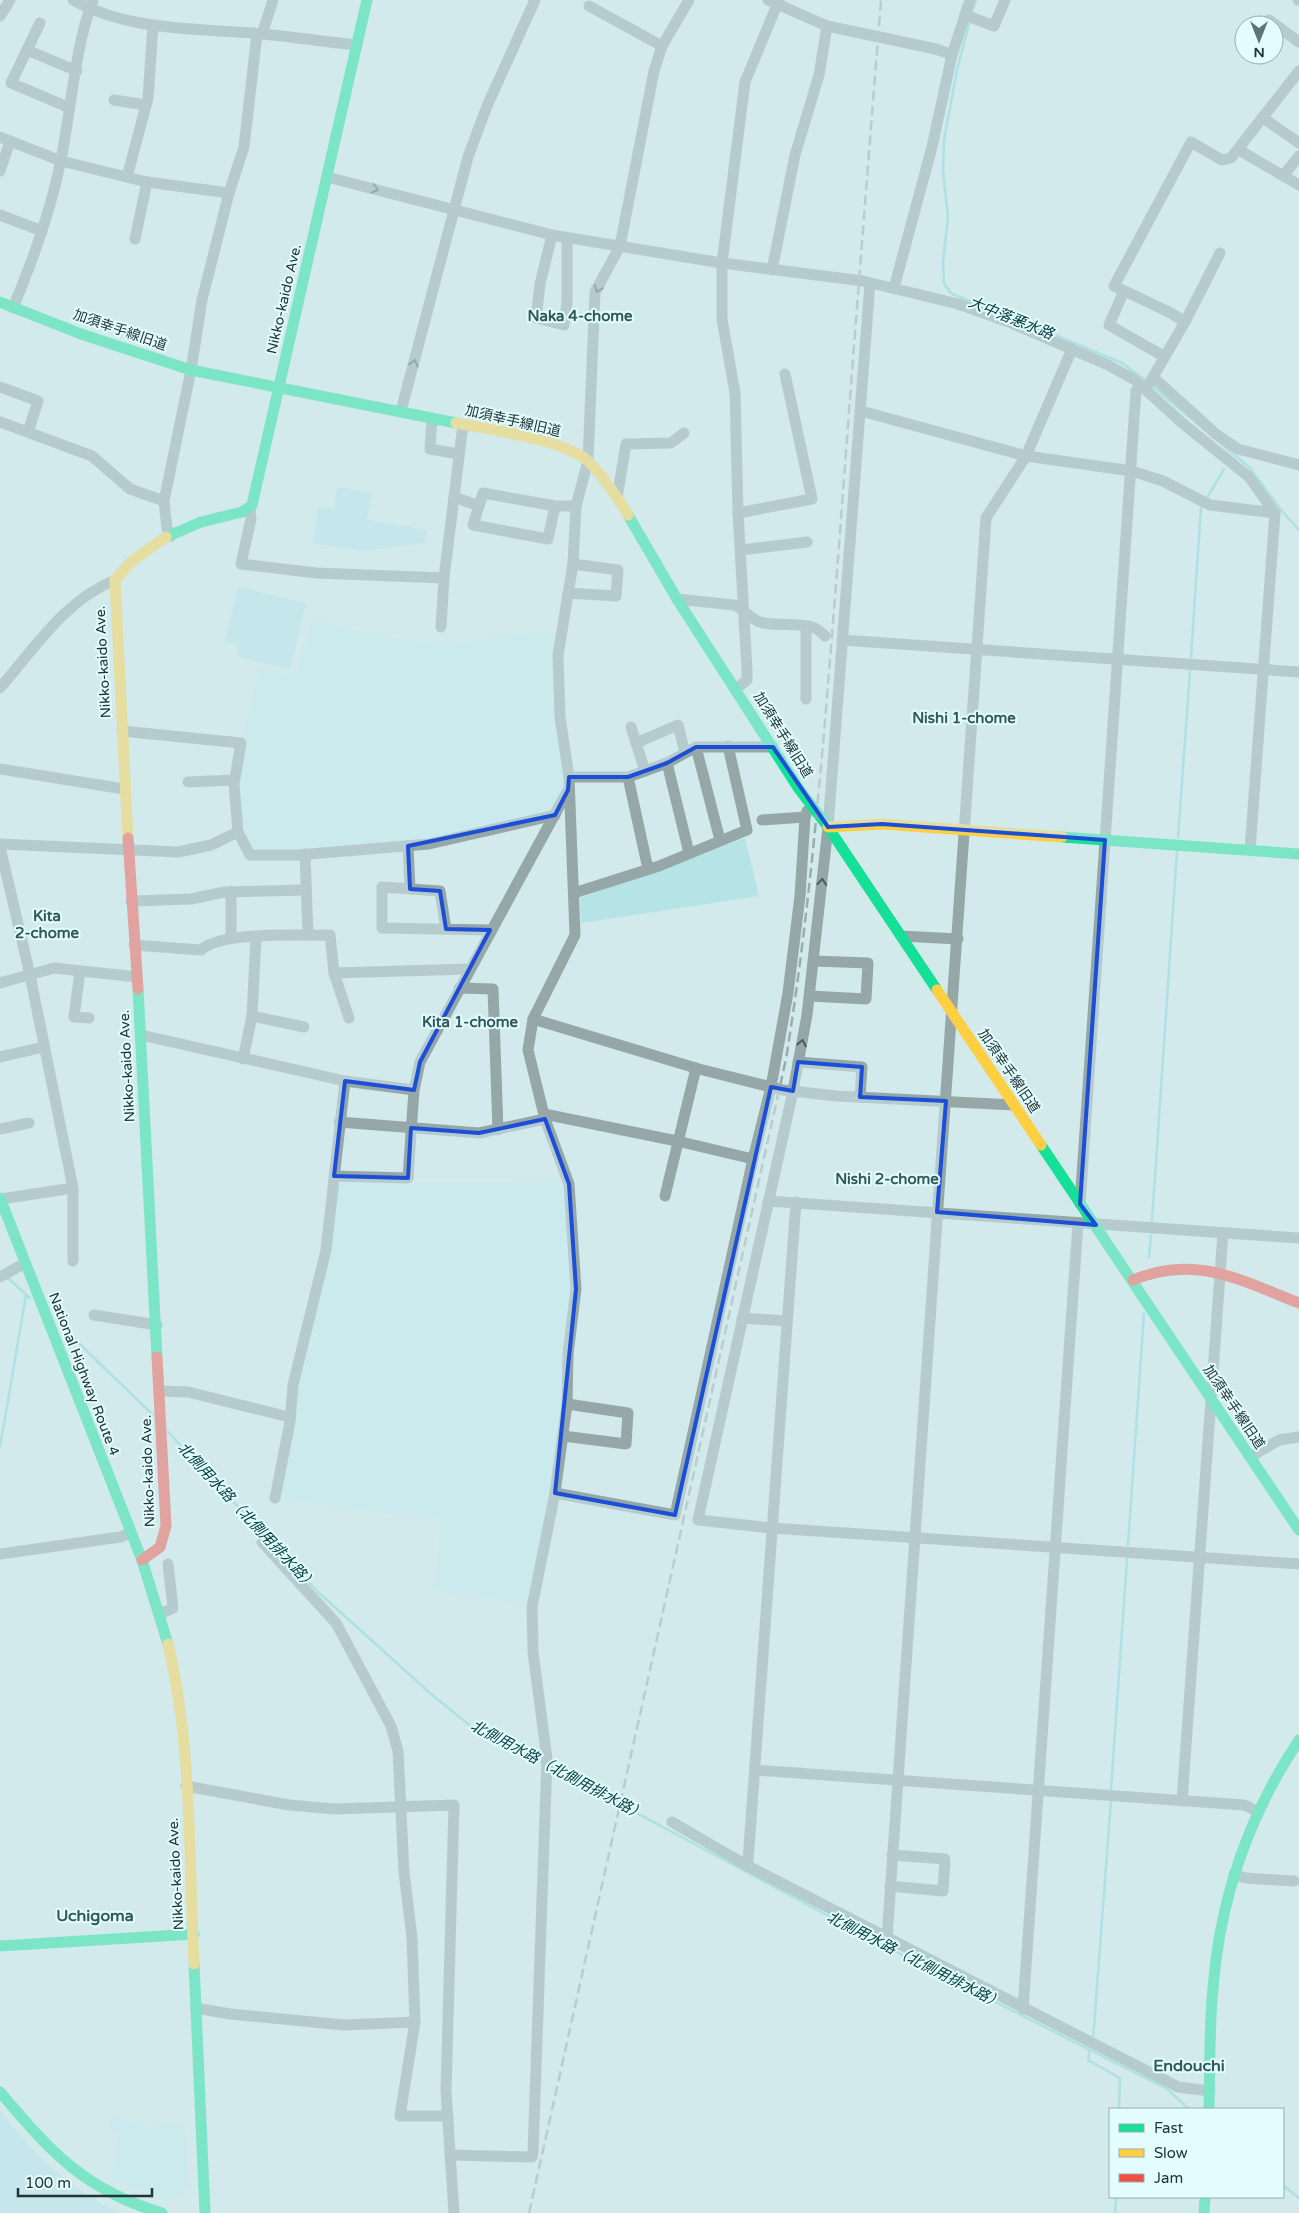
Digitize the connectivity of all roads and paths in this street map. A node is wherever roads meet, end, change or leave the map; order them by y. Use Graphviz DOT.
graph roads {
  1 [pos="10,0"];
  2 [pos="73,0"];
  3 [pos="273,0"];
  4 [pos="367,0"];
  5 [pos="535,0"];
  6 [pos="689,0"];
  7 [pos="970,0"];
  8 [pos="1005,0"];
  9 [pos="775,2"];
  10 [pos="92,5"];
  11 [pos="589,6"];
  12 [pos="0,16"];
  13 [pos="969,17"];
  14 [pos="40,23"];
  15 [pos="153,25"];
  16 [pos="827,26"];
  17 [pos="1284,31"];
  18 [pos="260,34"];
  19 [pos="1299,42"];
  20 [pos="357,45"];
  21 [pos="662,46"];
  22 [pos="27,50"];
  23 [pos="952,55"];
  24 [pos="77,71"];
  25 [pos="1299,71"];
  26 [pos="114,100"];
  27 [pos="146,106"];
  28 [pos="70,108"];
  29 [pos="1263,118"];
  30 [pos="5,139"];
  31 [pos="1299,143"];
  32 [pos="1239,150"];
  33 [pos="1299,156"];
  34 [pos="61,161"];
  35 [pos="0,171"];
  36 [pos="1283,176"];
  37 [pos="127,177"];
  38 [pos="327,177"];
  39 [pos="147,182"];
  40 [pos="1299,185"];
  41 [pos="229,193"];
  42 [pos="453,209"];
  43 [pos="0,215"];
  44 [pos="42,231"];
  45 [pos="552,235"];
  46 [pos="567,238"];
  47 [pos="135,239"];
  48 [pos="620,246"];
  49 [pos="1220,253"];
  50 [pos="722,263"];
  51 [pos="772,270"];
  52 [pos="870,283"];
  53 [pos="894,288"];
  54 [pos="1124,291"];
  55 [pos="0,302"];
  56 [pos="13,308"];
  57 [pos="1185,322"];
  58 [pos="1072,349"];
  59 [pos="1165,357"];
  60 [pos="191,370"];
  61 [pos="785,374"];
  62 [pos="1148,383"];
  63 [pos="0,387"];
  64 [pos="278,388"];
  65 [pos="401,411"];
  66 [pos="861,411"];
  67 [pos="432,418"];
  68 [pos="0,422"];
  69 [pos="463,425"];
  70 [pos="28,432"];
  71 [pos="684,432"];
  72 [pos="460,454"];
  73 [pos="1026,456"];
  74 [pos="588,461"];
  75 [pos="1299,465"];
  76 [pos="1132,471"];
  77 [pos="454,497"];
  78 [pos="617,498"];
  79 [pos="164,501"];
  80 [pos="479,506"];
  81 [pos="555,506"];
  82 [pos="576,506"];
  83 [pos="250,508"];
  84 [pos="738,513"];
  85 [pos="1275,513"];
  86 [pos="171,536"];
  87 [pos="808,542"];
  88 [pos="741,550"];
  89 [pos="573,564"];
  90 [pos="444,578"];
  91 [pos="115,580"];
  92 [pos="568,592"];
  93 [pos="677,599"];
  94 [pos="742,608"];
  95 [pos="441,627"];
  96 [pos="806,627"];
  97 [pos="825,636"];
  98 [pos="842,640"];
  99 [pos="977,649"];
  100 [pos="1118,659"];
  101 [pos="1262,669"];
  102 [pos="1299,672"];
  103 [pos="0,688"];
  104 [pos="736,689"];
  105 [pos="806,699"];
  106 [pos="631,727"];
  107 [pos="122,731"];
  108 [pos="636,743"];
  109 [pos="728,746"];
  110 [pos="696,747"];
  111 [pos="773,747"];
  112 [pos="685,753"];
  113 [pos="667,763"];
  114 [pos="0,769"];
  115 [pos="645,771"];
  116 [pos="569,777"];
  117 [pos="628,777"];
  118 [pos="234,780"];
  119 [pos="188,782"];
  120 [pos="124,789"];
  121 [pos="568,790"];
  122 [pos="809,803"];
  123 [pos="555,815"];
  124 [pos="805,816"];
  125 [pos="762,820"];
  126 [pos="828,827"];
  127 [pos="965,831"];
  128 [pos="238,832"];
  129 [pos="720,840"];
  130 [pos="1105,840"];
  131 [pos="0,845"];
  132 [pos="408,846"];
  133 [pos="1250,850"];
  134 [pos="128,851"];
  135 [pos="689,853"];
  136 [pos="305,854"];
  137 [pos="1299,854"];
  138 [pos="648,870"];
  139 [pos="410,889"];
  140 [pos="306,890"];
  141 [pos="231,892"];
  142 [pos="574,893"];
  143 [pos="131,901"];
  144 [pos="446,929"];
  145 [pos="490,930"];
  146 [pos="308,935"];
  147 [pos="901,936"];
  148 [pos="256,937"];
  149 [pos="231,938"];
  150 [pos="958,939"];
  151 [pos="134,945"];
  152 [pos="814,961"];
  153 [pos="469,969"];
  154 [pos="80,971"];
  155 [pos="334,973"];
  156 [pos="30,975"];
  157 [pos="137,977"];
  158 [pos="0,983"];
  159 [pos="459,988"];
  160 [pos="810,996"];
  161 [pos="952,1014"];
  162 [pos="252,1016"];
  163 [pos="89,1018"];
  164 [pos="349,1018"];
  165 [pos="533,1019"];
  166 [pos="304,1027"];
  167 [pos="141,1035"];
  168 [pos="44,1047"];
  169 [pos="0,1057"];
  170 [pos="243,1059"];
  171 [pos="798,1062"];
  172 [pos="696,1068"];
  173 [pos="345,1081"];
  174 [pos="771,1087"];
  175 [pos="414,1090"];
  176 [pos="793,1091"];
  177 [pos="860,1097"];
  178 [pos="946,1101"];
  179 [pos="1014,1105"];
  180 [pos="544,1116"];
  181 [pos="339,1122"];
  182 [pos="29,1123"];
  183 [pos="411,1128"];
  184 [pos="0,1129"];
  185 [pos="498,1130"];
  186 [pos="677,1141"];
  187 [pos="753,1159"];
  188 [pos="334,1176"];
  189 [pos="73,1188"];
  190 [pos="665,1196"];
  191 [pos="0,1199"];
  192 [pos="768,1201"];
  193 [pos="796,1202"];
  194 [pos="1080,1204"];
  195 [pos="936,1212"];
  196 [pos="1078,1223"];
  197 [pos="1096,1225"];
  198 [pos="1223,1233"];
  199 [pos="1299,1238"];
  200 [pos="73,1261"];
  201 [pos="25,1263"];
  202 [pos="1219,1273"];
  203 [pos="0,1277"];
  204 [pos="1133,1280"];
  205 [pos="1299,1303"];
  206 [pos="94,1315"];
  207 [pos="742,1318"];
  208 [pos="788,1322"];
  209 [pos="157,1325"];
  210 [pos="160,1391"];
  211 [pos="1211,1400"];
  212 [pos="567,1404"];
  213 [pos="289,1416"];
  214 [pos="563,1436"];
  215 [pos="1299,1437"];
  216 [pos="1250,1457"];
  217 [pos="556,1493"];
  218 [pos="275,1498"];
  219 [pos="772,1528"];
  220 [pos="1299,1530"];
  221 [pos="131,1533"];
  222 [pos="914,1537"];
  223 [pos="262,1542"];
  224 [pos="1056,1547"];
  225 [pos="0,1554"];
  226 [pos="1201,1558"];
  227 [pos="142,1560"];
  228 [pos="168,1564"];
  229 [pos="1299,1564"];
  230 [pos="160,1614"];
  231 [pos="1299,1740"];
  232 [pos="755,1770"];
  233 [pos="898,1780"];
  234 [pos="186,1786"];
  235 [pos="1038,1790"];
  236 [pos="1182,1801"];
  237 [pos="402,1807"];
  238 [pos="1257,1811"];
  239 [pos="672,1822"];
  240 [pos="892,1855"];
  241 [pos="746,1865"];
  242 [pos="1234,1874"];
  243 [pos="1294,1881"];
  244 [pos="890,1886"];
  245 [pos="194,1934"];
  246 [pos="887,1938"];
  247 [pos="0,1946"];
  248 [pos="196,2008"];
  249 [pos="1023,2009"];
  250 [pos="414,2022"];
  251 [pos="1210,2091"];
  252 [pos="0,2092"];
  253 [pos="1209,2108"];
  254 [pos="448,2116"];
  255 [pos="450,2155"];
  256 [pos="1205,2198"];
  257 [pos="162,2213"];
  258 [pos="204,2213"];
  259 [pos="454,2213"];
  260 [pos="1204,2213"];
  1 -- 12 [label="street"];
  2 -- 10 [label="street"];
  3 -- 18 [label="street"];
  4 -- 20 [label="main road, Nikko-kaido Ave."];
  5 -- 42 [label="street"];
  6 -- 21 [label="street"];
  7 -- 13 [label="street"];
  8 -- 13 [label="street"];
  9 -- 16 [label="street"];
  9 -- 50 [label="street"];
  10 -- 15 [label="street"];
  10 -- 24 [label="street"];
  11 -- 21 [label="street"];
  13 -- 23 [label="street"];
  14 -- 22 [label="street"];
  15 -- 18 [label="street"];
  15 -- 27 [label="street"];
  16 -- 23 [label="street"];
  16 -- 51 [label="street"];
  17 -- 19 [label="street"];
  18 -- 20 [label="street"];
  18 -- 41 [label="street"];
  20 -- 38 [label="main road, Nikko-kaido Ave."];
  21 -- 48 [label="street"];
  22 -- 24 [label="street"];
  22 -- 28 [label="street"];
  23 -- 53 [label="street"];
  24 -- 28 [label="street"];
  25 -- 29 [label="street"];
  26 -- 27 [label="street"];
  27 -- 37 [label="street"];
  28 -- 34 [label="street"];
  29 -- 31 [label="street"];
  29 -- 32 [label="street"];
  30 -- 34 [label="street"];
  30 -- 35 [label="street"];
  32 -- 36 [label="street"];
  32 -- 54 [label="street"];
  33 -- 36 [label="street"];
  34 -- 37 [label="street"];
  34 -- 44 [label="street"];
  36 -- 40 [label="street"];
  37 -- 39 [label="street"];
  38 -- 42 [label="street, one-way"];
  38 -- 64 [label="main road, Nikko-kaido Ave."];
  39 -- 41 [label="street"];
  39 -- 47 [label="street"];
  41 -- 60 [label="street"];
  42 -- 45 [label="street"];
  65 -- 42 [label="street, one-way"];
  43 -- 44 [label="street"];
  44 -- 56 [label="street"];
  45 -- 46 [label="street"];
  45 -- 46 [label="street"];
  46 -- 48 [label="street"];
  48 -- 50 [label="street"];
  48 -- 74 [label="street, one-way"];
  49 -- 57 [label="street"];
  50 -- 51 [label="street"];
  50 -- 84 [label="street"];
  51 -- 52 [label="street"];
  52 -- 53 [label="street"];
  52 -- 66 [label="street"];
  53 -- 58 [label="street"];
  54 -- 57 [label="street"];
  54 -- 59 [label="street"];
  55 -- 56 [label="main road, 加須幸手線旧道"];
  56 -- 60 [label="main road, 加須幸手線旧道"];
  57 -- 59 [label="street"];
  58 -- 62 [label="street"];
  58 -- 73 [label="street"];
  59 -- 62 [label="street"];
  60 -- 64 [label="main road, 加須幸手線旧道"];
  60 -- 79 [label="street"];
  61 -- 84 [label="street"];
  62 -- 75 [label="street"];
  62 -- 76 [label="street"];
  62 -- 85 [label="street"];
  63 -- 70 [label="street"];
  64 -- 65 [label="main road, 加須幸手線旧道"];
  64 -- 83 [label="main road, Nikko-kaido Ave."];
  65 -- 67 [label="main road, 加須幸手線旧道"];
  66 -- 73 [label="street"];
  66 -- 98 [label="street"];
  67 -- 69 [label="main road, 加須幸手線旧道"];
  67 -- 72 [label="street"];
  68 -- 70 [label="street"];
  69 -- 72 [label="street"];
  69 -- 74 [label="main road, 加須幸手線旧道"];
  70 -- 79 [label="street"];
  71 -- 78 [label="street"];
  72 -- 77 [label="street"];
  73 -- 76 [label="street"];
  73 -- 99 [label="street"];
  74 -- 78 [label="main road, 加須幸手線旧道"];
  74 -- 82 [label="street"];
  76 -- 85 [label="street"];
  76 -- 100 [label="street"];
  77 -- 80 [label="street"];
  77 -- 90 [label="street"];
  78 -- 93 [label="main road, 加須幸手線旧道"];
  79 -- 86 [label="street"];
  80 -- 81 [label="street"];
  80 -- 81 [label="street"];
  81 -- 82 [label="street"];
  82 -- 89 [label="street"];
  83 -- 86 [label="main road"];
  83 -- 90 [label="street"];
  84 -- 88 [label="street"];
  85 -- 101 [label="street"];
  86 -- 91 [label="main road"];
  87 -- 88 [label="street"];
  88 -- 94 [label="street"];
  89 -- 92 [label="street"];
  89 -- 92 [label="street"];
  90 -- 95 [label="street"];
  91 -- 103 [label="street"];
  91 -- 107 [label="main road, Nikko-kaido Ave."];
  92 -- 116 [label="street"];
  93 -- 94 [label="street"];
  93 -- 104 [label="main road, 加須幸手線旧道"];
  94 -- 96 [label="street"];
  94 -- 104 [label="street"];
  96 -- 97 [label="street"];
  96 -- 105 [label="street"];
  98 -- 99 [label="street"];
  98 -- 126 [label="street"];
  99 -- 100 [label="street"];
  99 -- 127 [label="street"];
  100 -- 101 [label="street"];
  100 -- 130 [label="street"];
  101 -- 102 [label="street"];
  101 -- 133 [label="street"];
  104 -- 111 [label="main road, 加須幸手線旧道"];
  106 -- 108 [label="street"];
  107 -- 118 [label="street"];
  107 -- 120 [label="main road, Nikko-kaido Ave."];
  108 -- 112 [label="street"];
  108 -- 115 [label="street"];
  109 -- 110 [label="street"];
  109 -- 111 [label="street"];
  109 -- 129 [label="street"];
  110 -- 112 [label="street"];
  110 -- 129 [label="street"];
  111 -- 122 [label="main road, 加須幸手線旧道"];
  112 -- 113 [label="street"];
  113 -- 115 [label="street"];
  113 -- 135 [label="street"];
  114 -- 120 [label="street"];
  115 -- 117 [label="street"];
  116 -- 117 [label="street"];
  116 -- 121 [label="street"];
  117 -- 138 [label="street"];
  118 -- 119 [label="street"];
  118 -- 128 [label="street"];
  120 -- 134 [label="main road, Nikko-kaido Ave."];
  121 -- 123 [label="street"];
  121 -- 142 [label="street"];
  122 -- 124 [label="street"];
  122 -- 126 [label="main road, 加須幸手線旧道"];
  123 -- 132 [label="street"];
  123 -- 145 [label="street"];
  124 -- 125 [label="street"];
  124 -- 174 [label="street"];
  126 -- 127 [label="main road"];
  126 -- 147 [label="main road, 加須幸手線旧道"];
  152 -- 126 [label="street, one-way"];
  127 -- 130 [label="main road"];
  127 -- 150 [label="street"];
  128 -- 134 [label="street"];
  128 -- 136 [label="street"];
  129 -- 135 [label="street"];
  130 -- 133 [label="main road"];
  130 -- 194 [label="street"];
  131 -- 134 [label="street"];
  131 -- 156 [label="street"];
  132 -- 136 [label="street"];
  132 -- 139 [label="street"];
  133 -- 137 [label="main road"];
  134 -- 143 [label="main road, Nikko-kaido Ave."];
  135 -- 138 [label="street"];
  136 -- 140 [label="street"];
  138 -- 142 [label="street"];
  139 -- 144 [label="street"];
  139 -- 144 [label="street"];
  140 -- 141 [label="street"];
  140 -- 146 [label="street"];
  141 -- 143 [label="street"];
  141 -- 149 [label="street"];
  142 -- 165 [label="street"];
  143 -- 151 [label="main road, Nikko-kaido Ave."];
  144 -- 145 [label="street"];
  145 -- 153 [label="street"];
  146 -- 148 [label="street"];
  146 -- 155 [label="street"];
  147 -- 150 [label="street"];
  147 -- 161 [label="main road, 加須幸手線旧道"];
  148 -- 149 [label="street"];
  148 -- 162 [label="street"];
  149 -- 151 [label="street"];
  150 -- 161 [label="street"];
  151 -- 157 [label="main road, Nikko-kaido Ave."];
  152 -- 160 [label="street"];
  152 -- 160 [label="street"];
  153 -- 155 [label="street"];
  153 -- 159 [label="street"];
  154 -- 156 [label="street"];
  154 -- 157 [label="street"];
  154 -- 163 [label="street"];
  155 -- 164 [label="street"];
  156 -- 158 [label="street"];
  156 -- 168 [label="street"];
  157 -- 167 [label="main road, Nikko-kaido Ave."];
  159 -- 175 [label="street"];
  159 -- 185 [label="street"];
  171 -- 160 [label="street, one-way"];
  161 -- 178 [label="street"];
  161 -- 179 [label="main road, 加須幸手線旧道"];
  162 -- 166 [label="street"];
  162 -- 170 [label="street"];
  165 -- 172 [label="street"];
  165 -- 180 [label="street"];
  167 -- 170 [label="street"];
  167 -- 209 [label="main road, Nikko-kaido Ave."];
  168 -- 169 [label="street"];
  168 -- 189 [label="street"];
  170 -- 173 [label="street"];
  171 -- 176 [label="street"];
  171 -- 177 [label="street"];
  172 -- 174 [label="street"];
  172 -- 186 [label="street"];
  173 -- 175 [label="street"];
  173 -- 181 [label="street"];
  174 -- 176 [label="street"];
  174 -- 187 [label="street"];
  175 -- 183 [label="street"];
  176 -- 177 [label="street"];
  176 -- 192 [label="street"];
  177 -- 178 [label="street"];
  178 -- 179 [label="street"];
  178 -- 195 [label="street"];
  179 -- 194 [label="main road, 加須幸手線旧道"];
  180 -- 185 [label="street"];
  180 -- 186 [label="street"];
  180 -- 212 [label="street"];
  181 -- 183 [label="street"];
  181 -- 188 [label="street"];
  182 -- 184 [label="street"];
  183 -- 185 [label="street"];
  183 -- 188 [label="street"];
  186 -- 187 [label="street"];
  186 -- 190 [label="street"];
  187 -- 217 [label="street"];
  188 -- 213 [label="street"];
  189 -- 191 [label="street"];
  189 -- 200 [label="street"];
  191 -- 201 [label="main road, National Highway Route 4"];
  192 -- 193 [label="street"];
  192 -- 207 [label="street"];
  193 -- 195 [label="street"];
  193 -- 208 [label="street"];
  194 -- 197 [label="main road, 加須幸手線旧道"];
  195 -- 196 [label="street"];
  195 -- 222 [label="street"];
  196 -- 197 [label="street"];
  196 -- 224 [label="street"];
  197 -- 198 [label="street"];
  197 -- 204 [label="main road, 加須幸手線旧道"];
  198 -- 199 [label="street"];
  198 -- 202 [label="street"];
  201 -- 203 [label="street"];
  201 -- 221 [label="main road, National Highway Route 4"];
  202 -- 204 [label="main road"];
  202 -- 205 [label="main road"];
  202 -- 211 [label="street"];
  204 -- 211 [label="main road, 加須幸手線旧道"];
  206 -- 209 [label="street"];
  207 -- 208 [label="street"];
  207 -- 219 [label="street"];
  208 -- 219 [label="street"];
  209 -- 210 [label="main road, Nikko-kaido Ave."];
  210 -- 213 [label="street"];
  210 -- 227 [label="main road, Nikko-kaido Ave."];
  211 -- 216 [label="main road, 加須幸手線旧道"];
  211 -- 226 [label="street"];
  212 -- 214 [label="street"];
  212 -- 214 [label="street"];
  213 -- 218 [label="street"];
  214 -- 217 [label="street"];
  215 -- 216 [label="street"];
  216 -- 220 [label="main road, 加須幸手線旧道"];
  217 -- 255 [label="street"];
  219 -- 222 [label="street"];
  219 -- 232 [label="street"];
  221 -- 225 [label="street"];
  221 -- 227 [label="main road, National Highway Route 4"];
  222 -- 224 [label="street"];
  222 -- 233 [label="street"];
  223 -- 237 [label="street"];
  224 -- 226 [label="street"];
  224 -- 235 [label="street"];
  226 -- 229 [label="street"];
  226 -- 236 [label="street"];
  227 -- 230 [label="main road, Nikko-kaido Ave."];
  228 -- 230 [label="street"];
  230 -- 234 [label="main road, Nikko-kaido Ave."];
  231 -- 238 [label="main road"];
  232 -- 233 [label="street"];
  232 -- 241 [label="street"];
  233 -- 235 [label="street"];
  233 -- 240 [label="street"];
  234 -- 237 [label="street"];
  234 -- 245 [label="main road, Nikko-kaido Ave."];
  235 -- 236 [label="street"];
  235 -- 249 [label="street"];
  236 -- 238 [label="street"];
  237 -- 250 [label="street"];
  237 -- 254 [label="street"];
  238 -- 242 [label="main road"];
  239 -- 241 [label="street"];
  240 -- 244 [label="street"];
  240 -- 244 [label="street"];
  241 -- 246 [label="street"];
  242 -- 243 [label="street"];
  242 -- 251 [label="main road"];
  244 -- 246 [label="street"];
  245 -- 247 [label="main road"];
  245 -- 248 [label="main road, Nikko-kaido Ave."];
  246 -- 249 [label="street"];
  248 -- 250 [label="street"];
  248 -- 258 [label="main road, Nikko-kaido Ave."];
  249 -- 251 [label="street"];
  250 -- 254 [label="street"];
  251 -- 253 [label="main road"];
  252 -- 257 [label="main road"];
  254 -- 255 [label="street"];
  255 -- 259 [label="street"];
  256 -- 260 [label="main road"];
}
